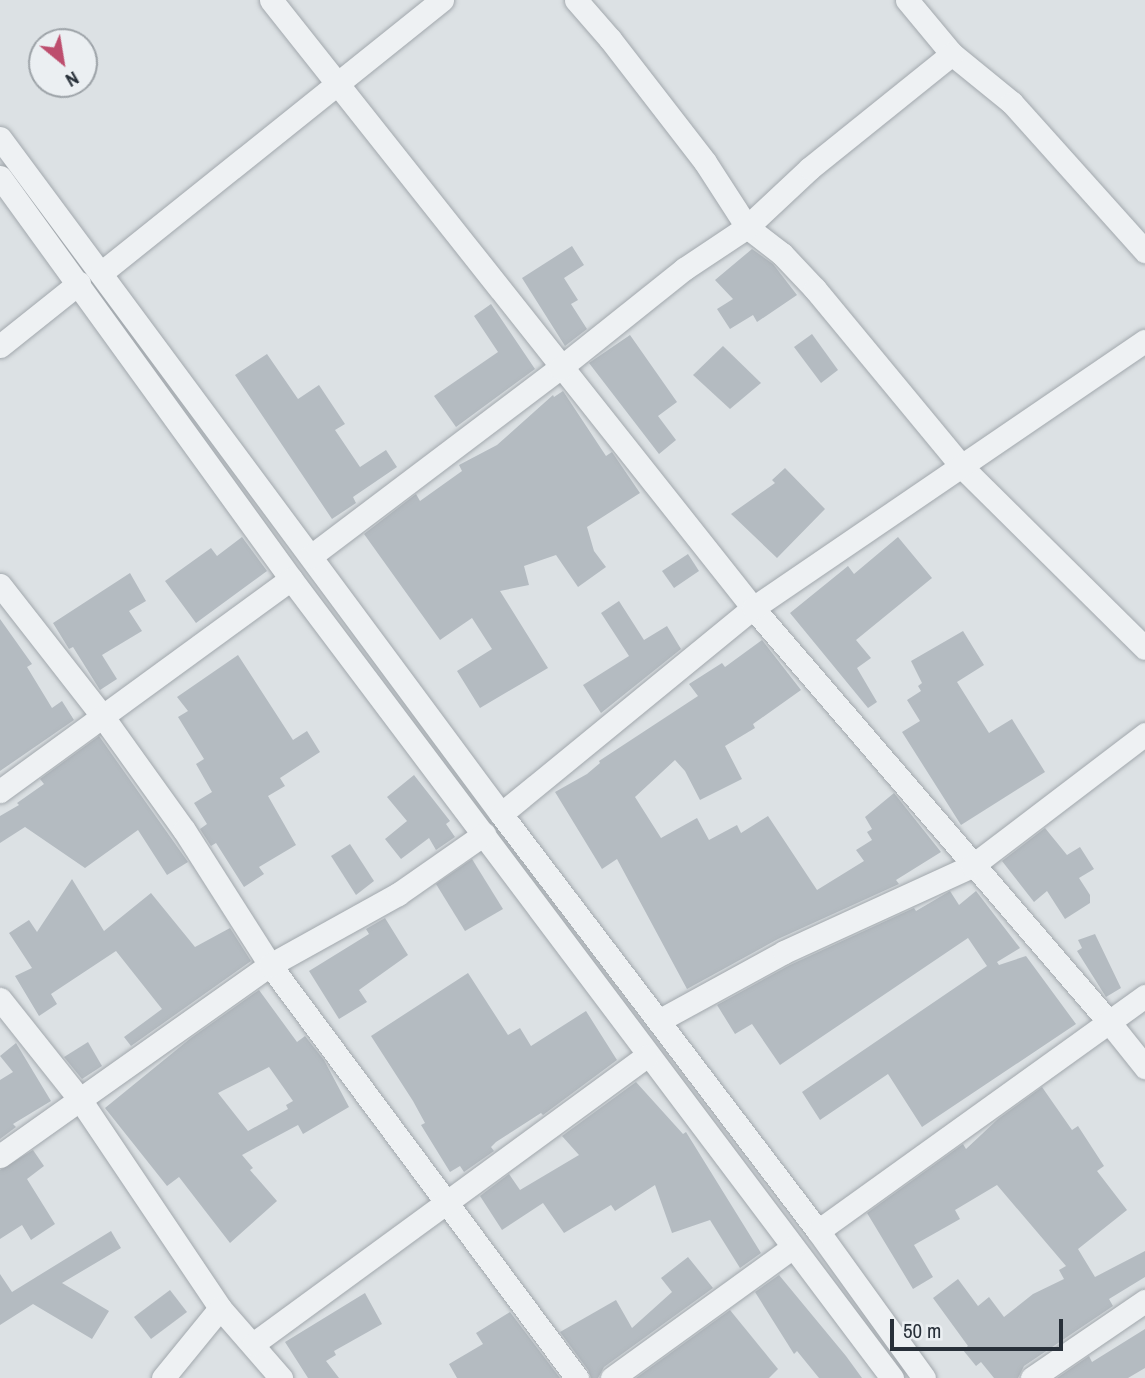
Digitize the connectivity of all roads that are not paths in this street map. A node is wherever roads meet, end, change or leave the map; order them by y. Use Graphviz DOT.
graph roads {
  1 [pos="271,0"];
  2 [pos="442,0"];
  3 [pos="576,0"];
  4 [pos="907,0"];
  5 [pos="952,54"];
  6 [pos="336,84"];
  7 [pos="0,138"];
  8 [pos="0,177"];
  9 [pos="747,227"];
  10 [pos="1145,251"];
  11 [pos="101,273"];
  12 [pos="79,283"];
  13 [pos="1145,341"];
  14 [pos="0,346"];
  15 [pos="560,368"];
  16 [pos="962,467"];
  17 [pos="311,556"];
  18 [pos="290,579"];
  19 [pos="0,585"];
  20 [pos="753,608"];
  21 [pos="1145,649"];
  22 [pos="103,717"];
  23 [pos="1145,734"];
  24 [pos="0,791"];
  25 [pos="501,814"];
  26 [pos="484,834"];
  27 [pos="972,866"];
  28 [pos="270,965"];
  29 [pos="1145,996"];
  30 [pos="0,999"];
  31 [pos="660,1020"];
  32 [pos="1109,1021"];
  33 [pos="647,1056"];
  34 [pos="1145,1068"];
  35 [pos="81,1101"];
  36 [pos="0,1156"];
  37 [pos="444,1203"];
  38 [pos="818,1231"];
  39 [pos="793,1247"];
  40 [pos="1145,1301"];
  41 [pos="220,1308"];
  42 [pos="253,1344"];
  43 [pos="163,1378"];
  44 [pos="281,1378"];
  45 [pos="577,1378"];
  46 [pos="612,1378"];
  47 [pos="892,1378"];
  48 [pos="924,1378"];
  49 [pos="1032,1378"];
  1 -- 6 [label="street"];
  2 -- 6 [label="street"];
  3 -- 9 [label="street"];
  4 -- 5 [label="street"];
  5 -- 9 [label="street"];
  5 -- 10 [label="street"];
  6 -- 11 [label="street"];
  6 -- 15 [label="street"];
  7 -- 11 [label="street"];
  8 -- 12 [label="street"];
  9 -- 15 [label="street"];
  9 -- 16 [label="street"];
  11 -- 17 [label="street"];
  12 -- 14 [label="street"];
  12 -- 18 [label="street"];
  13 -- 16 [label="street"];
  15 -- 17 [label="street"];
  15 -- 20 [label="street"];
  16 -- 20 [label="street"];
  16 -- 21 [label="street"];
  17 -- 25 [label="street"];
  18 -- 22 [label="street"];
  18 -- 26 [label="street"];
  19 -- 22 [label="street"];
  20 -- 25 [label="street"];
  20 -- 27 [label="street"];
  22 -- 24 [label="street"];
  22 -- 28 [label="street"];
  23 -- 27 [label="street"];
  25 -- 31 [label="street"];
  26 -- 28 [label="street"];
  26 -- 33 [label="street"];
  27 -- 31 [label="street"];
  27 -- 32 [label="street"];
  28 -- 35 [label="street"];
  28 -- 37 [label="street"];
  29 -- 32 [label="street"];
  30 -- 35 [label="street"];
  31 -- 38 [label="street"];
  32 -- 34 [label="street"];
  32 -- 38 [label="street"];
  33 -- 37 [label="street"];
  33 -- 39 [label="street"];
  35 -- 36 [label="street"];
  35 -- 41 [label="street"];
  37 -- 42 [label="street"];
  37 -- 45 [label="street"];
  38 -- 48 [label="street"];
  39 -- 46 [label="street"];
  39 -- 47 [label="street"];
  40 -- 49 [label="street"];
  41 -- 42 [label="street"];
  41 -- 43 [label="street"];
  42 -- 44 [label="street"];
}
